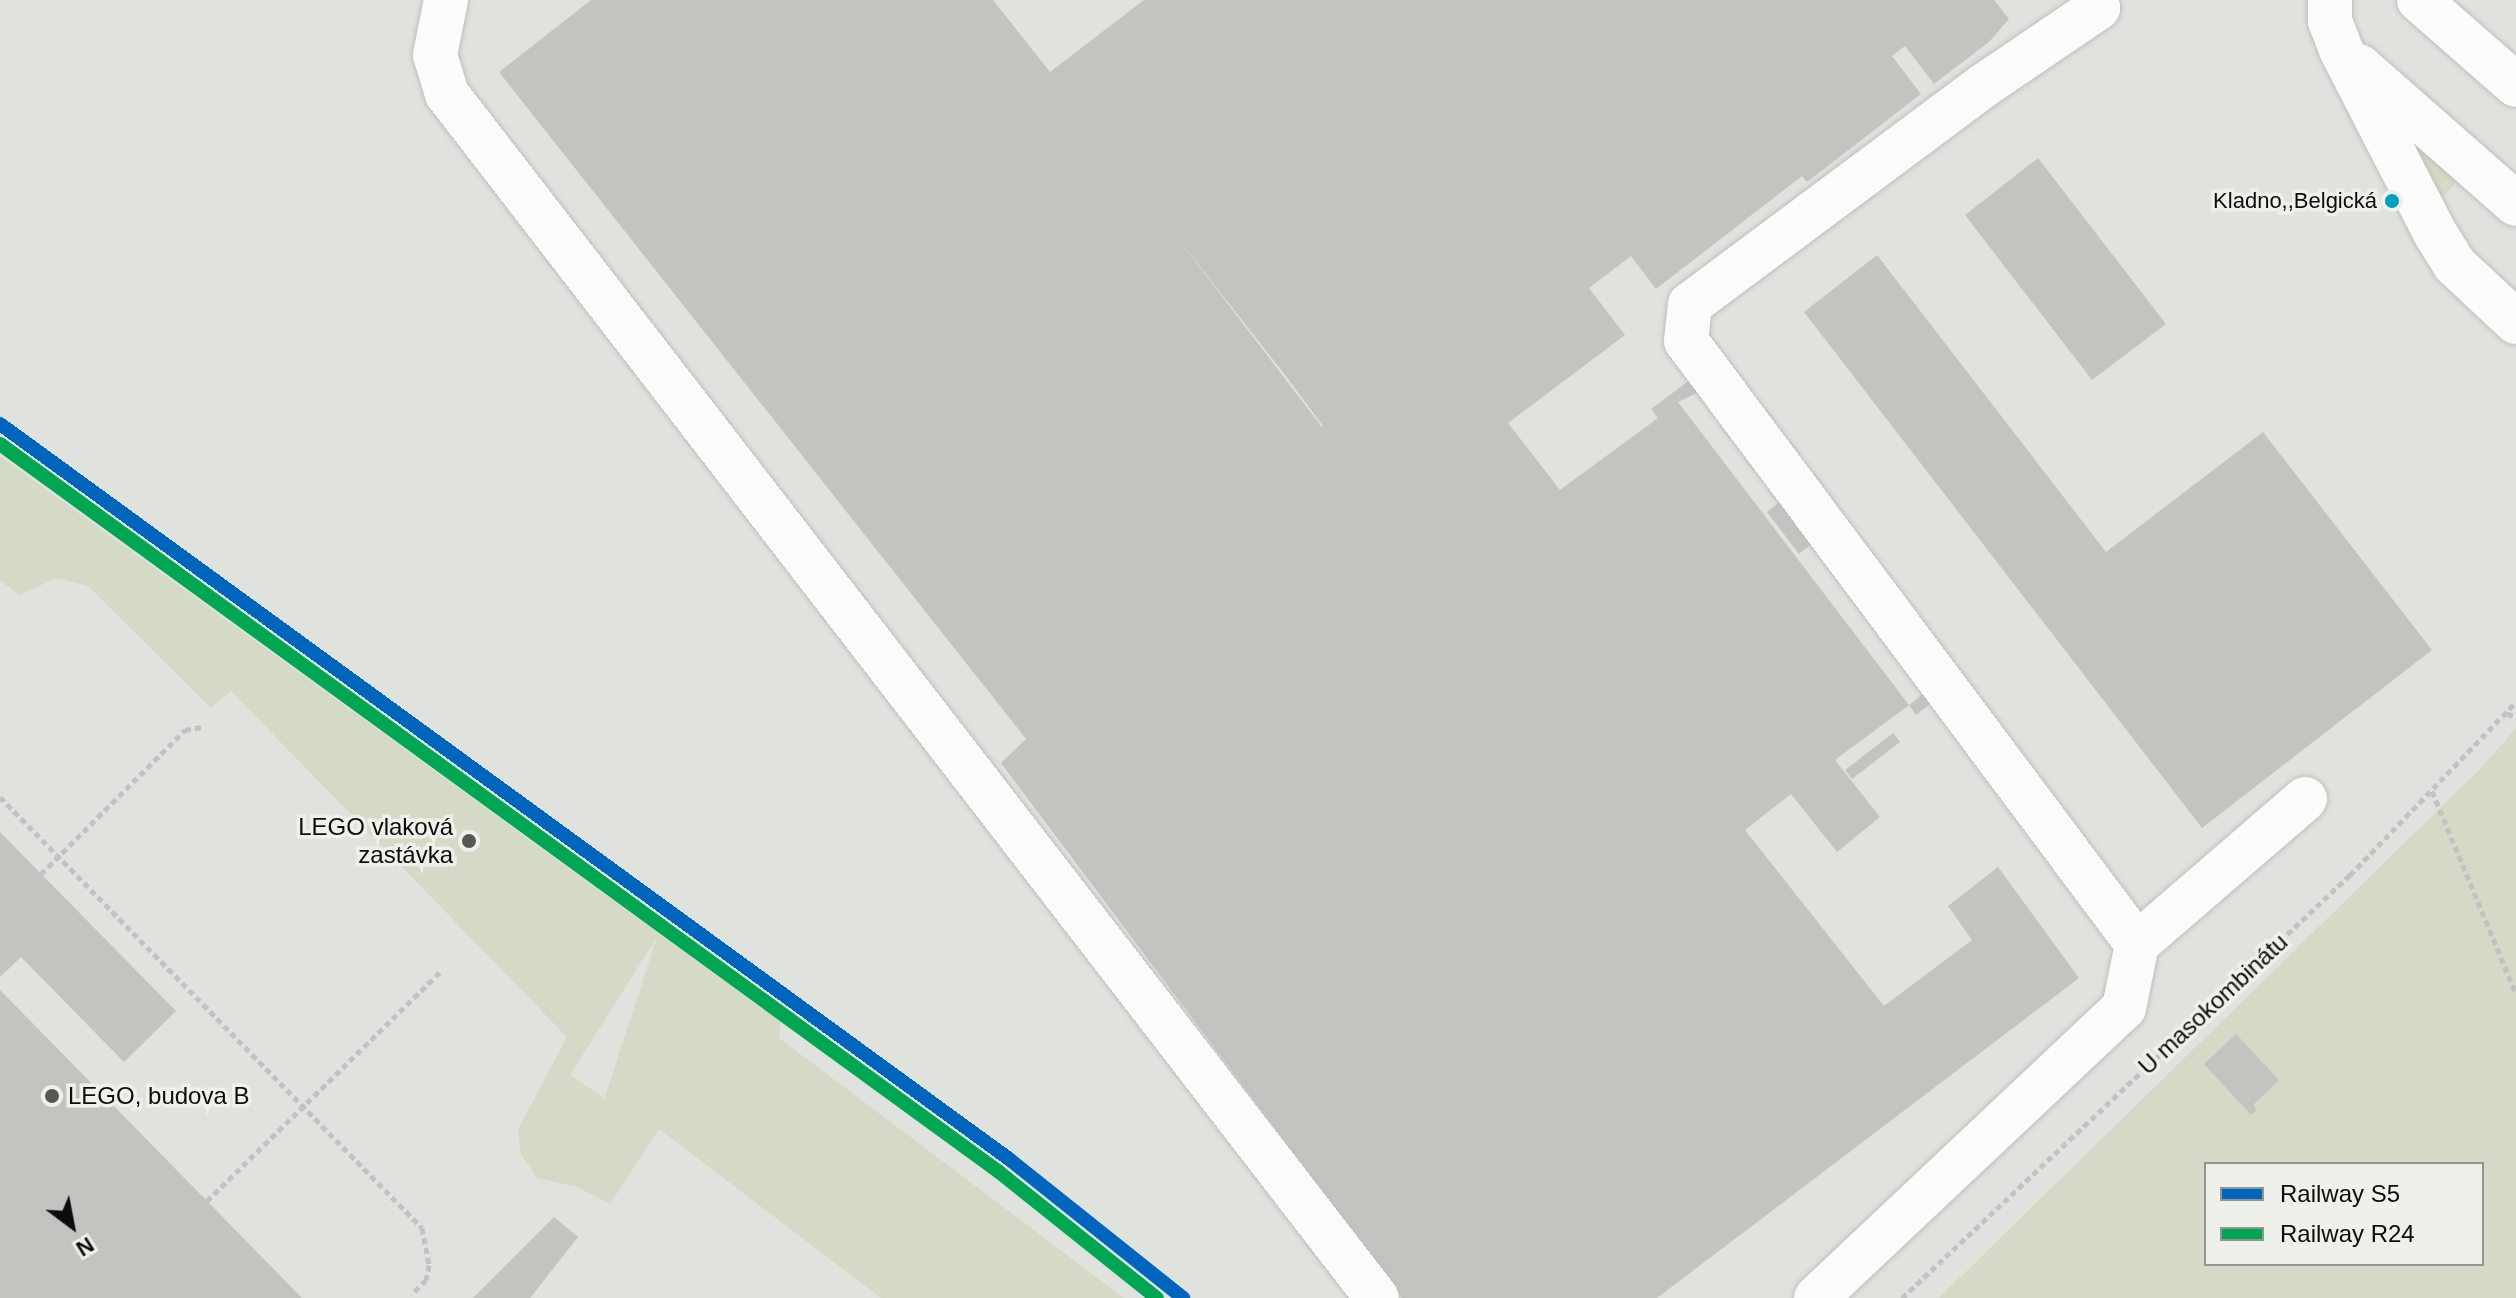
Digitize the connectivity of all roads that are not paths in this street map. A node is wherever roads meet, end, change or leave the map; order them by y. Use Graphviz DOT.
graph roads {
  1 [pos="446,0"];
  2 [pos="2330,0"];
  3 [pos="2419,0"];
  4 [pos="2100,3"];
  5 [pos="2341,50"];
  6 [pos="2516,85"];
  7 [pos="2478,171"];
  8 [pos="2516,204"];
  9 [pos="2432,228"];
  10 [pos="2516,322"];
  11 [pos="2305,799"];
  12 [pos="2137,944"];
  13 [pos="1377,1298"];
  14 [pos="1816,1298"];
  1 -- 13 [label="lane"];
  2 -- 5 [label="lane"];
  3 -- 6 [label="lane"];
  4 -- 12 [label="lane"];
  5 -- 7 [label="lane"];
  5 -- 9 [label="lane"];
  7 -- 8 [label="lane"];
  7 -- 9 [label="lane"];
  9 -- 10 [label="lane"];
  11 -- 12 [label="lane"];
  12 -- 14 [label="lane"];
}
